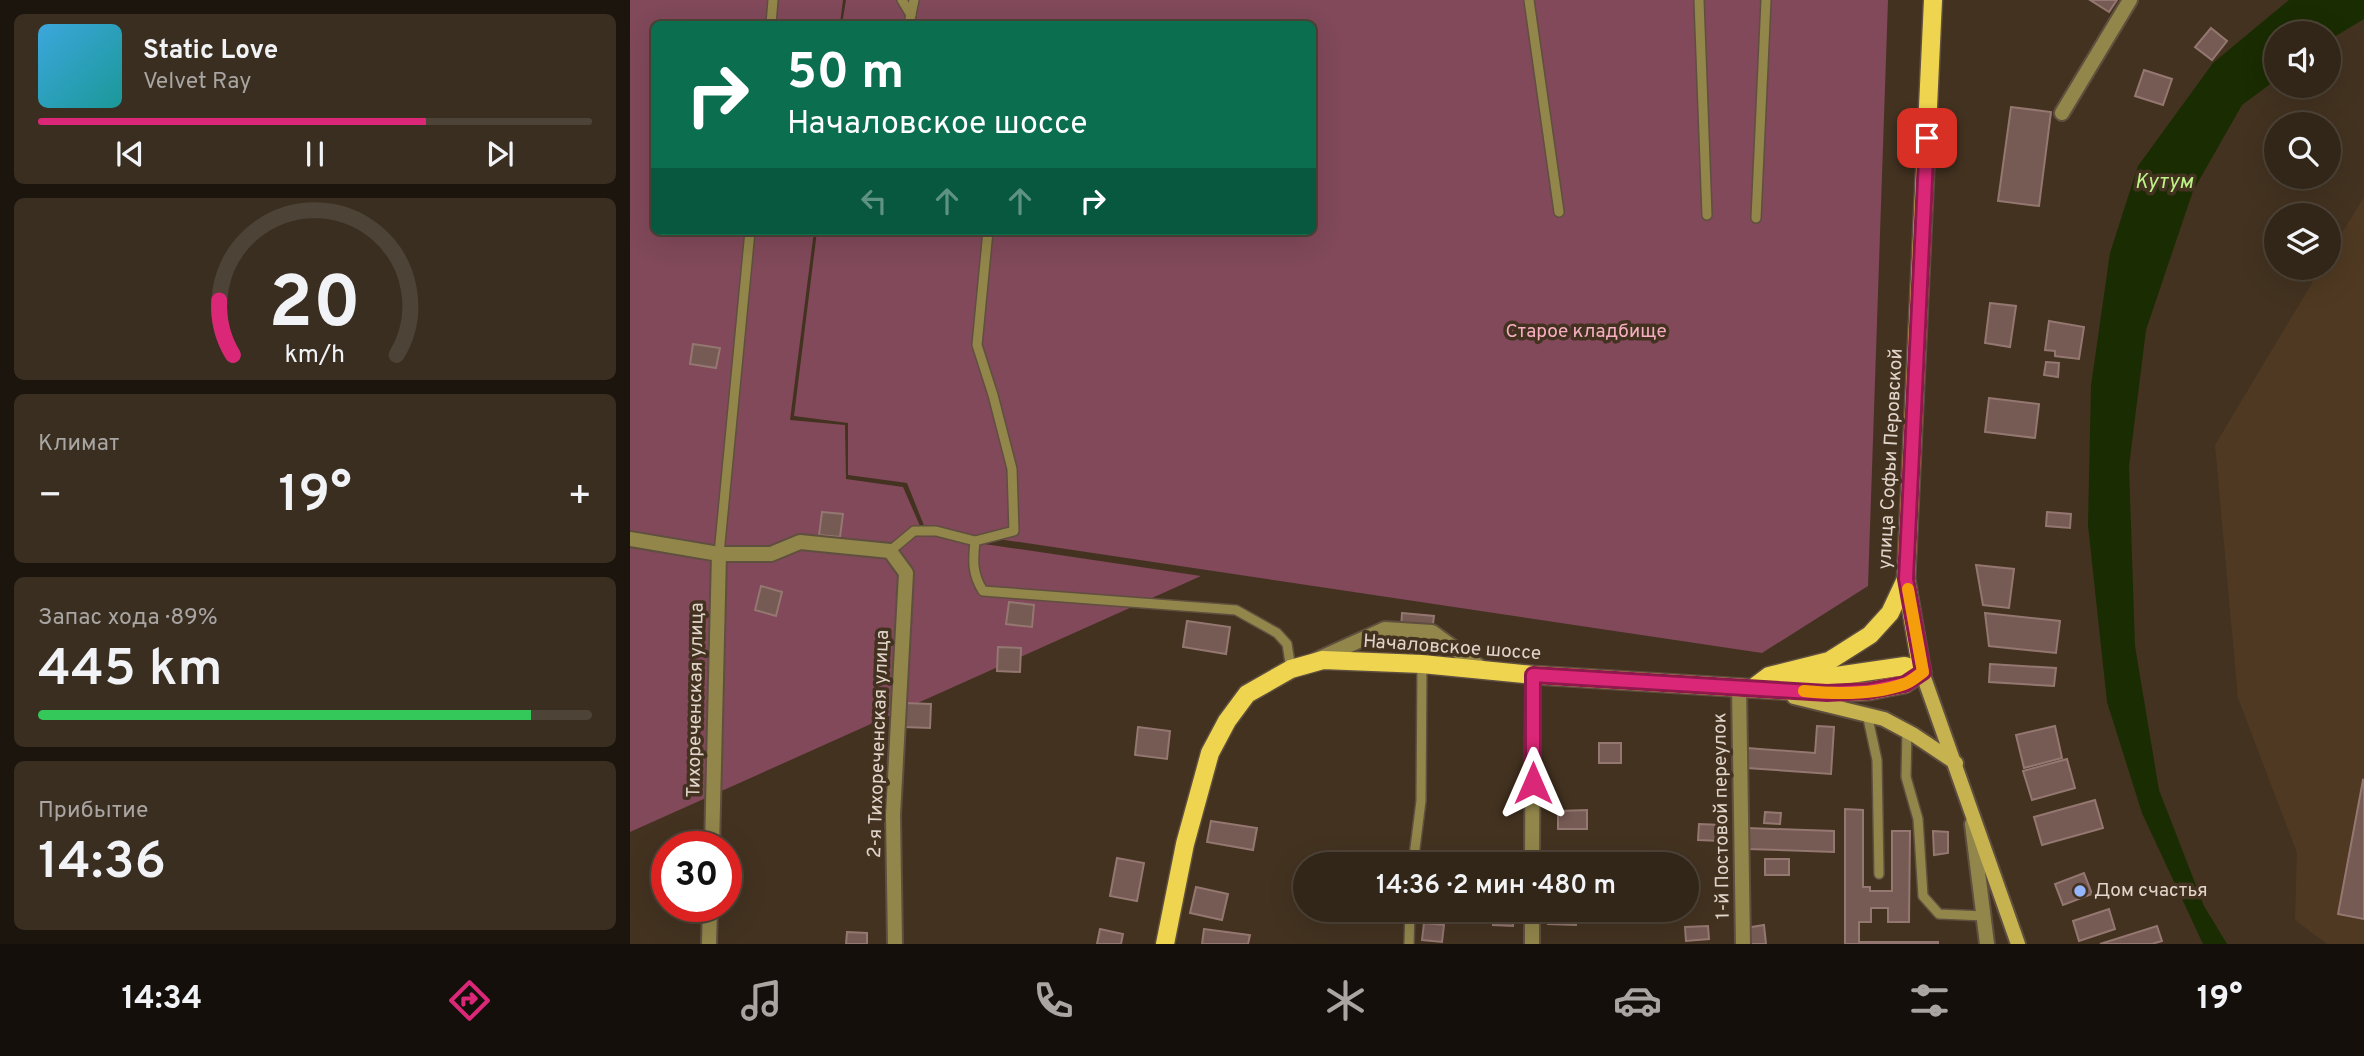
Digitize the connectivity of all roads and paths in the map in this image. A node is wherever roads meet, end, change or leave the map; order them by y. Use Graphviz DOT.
graph roads {
  1 [pos="773,0"];
  2 [pos="902,0"];
  3 [pos="914,0"];
  4 [pos="1529,0"];
  5 [pos="1699,0"];
  6 [pos="1766,0"];
  7 [pos="1933,0"];
  8 [pos="2130,0"];
  9 [pos="910,20"];
  10 [pos="771,21"];
  11 [pos="2062,113"];
  12 [pos="1559,212"];
  13 [pos="1707,215"];
  14 [pos="1756,218"];
  15 [pos="750,235"];
  16 [pos="988,235"];
  17 [pos="630,539"];
  18 [pos="975,541"];
  19 [pos="890,551"];
  20 [pos="719,554"];
  21 [pos="1906,579"];
  22 [pos="1422,664"];
  23 [pos="1297,667"];
  24 [pos="1485,670"];
  25 [pos="1923,672"];
  26 [pos="1533,675"];
  27 [pos="1746,687"];
  28 [pos="1867,714"];
  29 [pos="1906,731"];
  30 [pos="1956,763"];
  31 [pos="1971,816"];
  32 [pos="712,831"];
  33 [pos="1415,852"];
  34 [pos="1532,852"];
  35 [pos="1879,874"];
  36 [pos="1984,916"];
  37 [pos="710,922"];
  38 [pos="1410,922"];
  39 [pos="1532,922"];
  40 [pos="709,944"];
  41 [pos="895,944"];
  42 [pos="1165,944"];
  43 [pos="1409,944"];
  44 [pos="1532,944"];
  45 [pos="1743,944"];
  46 [pos="1987,944"];
  47 [pos="2018,944"];
  1 -- 10 [label="lane"];
  2 -- 9 [label="lane"];
  3 -- 9 [label="lane"];
  4 -- 12 [label="lane"];
  5 -- 13 [label="lane"];
  6 -- 14 [label="lane"];
  7 -- 21 [label="main road, улица Софьи Перовской"];
  8 -- 11 [label="street"];
  15 -- 20 [label="lane"];
  16 -- 18 [label="lane"];
  17 -- 20 [label="street"];
  18 -- 19 [label="lane"];
  18 -- 23 [label="lane"];
  19 -- 20 [label="street"];
  19 -- 41 [label="street, 2-я Тихореченская улица"];
  20 -- 32 [label="street, Тихореченская улица"];
  21 -- 25 [label="main road, улица Софьи Перовской"];
  21 -- 27 [label="main road"];
  22 -- 23 [label="main road, Началовское шоссе"];
  22 -- 24 [label="main road, Началовское шоссе"];
  22 -- 33 [label="lane"];
  23 -- 24 [label="street"];
  23 -- 42 [label="main road, Началовское шоссе"];
  24 -- 26 [label="main road, Началовское шоссе"];
  25 -- 27 [label="main road, Началовское шоссе"];
  25 -- 30 [label="main road, улица Софьи Перовской"];
  26 -- 27 [label="main road, Началовское шоссе"];
  26 -- 34 [label="street"];
  27 -- 28 [label="main road"];
  27 -- 45 [label="street, 1-й Постовой переулок"];
  28 -- 29 [label="main road"];
  28 -- 35 [label="lane"];
  29 -- 30 [label="main road"];
  29 -- 36 [label="lane"];
  30 -- 31 [label="main road, улица Софьи Перовской"];
  31 -- 36 [label="street"];
  31 -- 47 [label="main road, улица Софьи Перовской"];
  36 -- 46 [label="street"];
  37 -- 40 [label="street"];
  38 -- 43 [label="lane"];
  39 -- 44 [label="street"];
}
